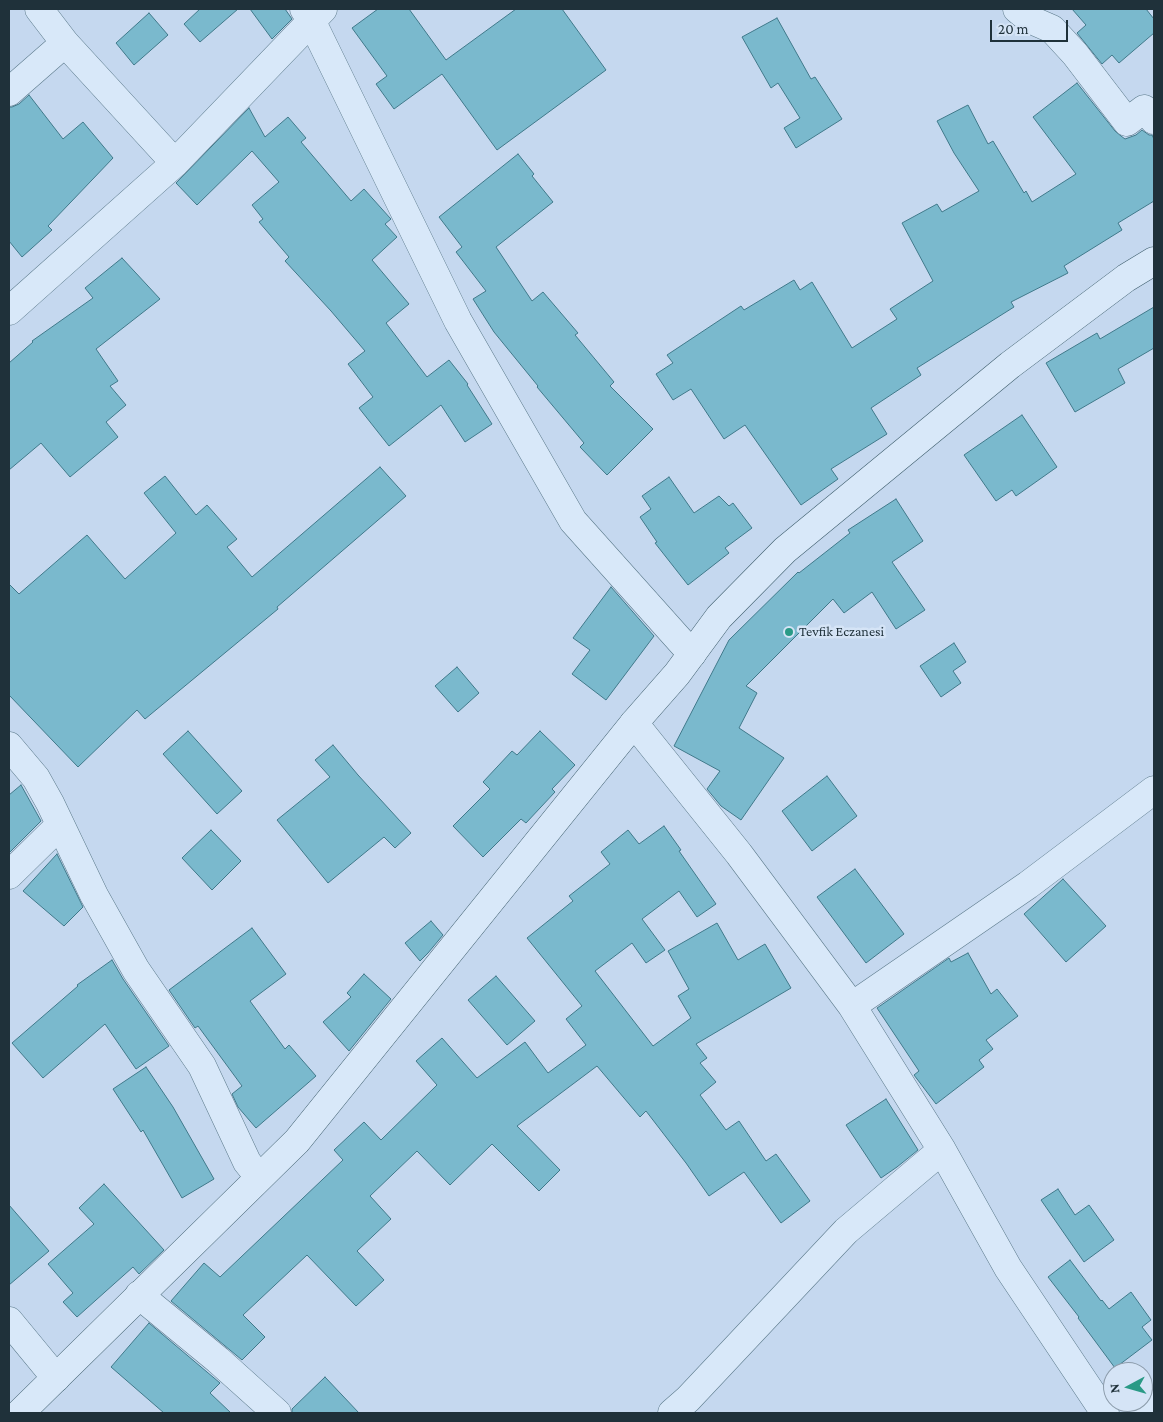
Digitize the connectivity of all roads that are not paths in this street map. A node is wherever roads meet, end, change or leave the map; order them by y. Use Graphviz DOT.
graph roads {
  1 [pos="40,9"];
  2 [pos="1017,9"];
  3 [pos="313,13"];
  4 [pos="64,43"];
  5 [pos="9,92"];
  6 [pos="1154,120"];
  7 [pos="175,163"];
  8 [pos="1154,261"];
  9 [pos="9,311"];
  10 [pos="692,654"];
  11 [pos="634,723"];
  12 [pos="9,746"];
  13 [pos="1154,790"];
  14 [pos="60,824"];
  15 [pos="9,875"];
  16 [pos="852,1006"];
  17 [pos="942,1150"];
  18 [pos="259,1178"];
  19 [pos="140,1295"];
  20 [pos="9,1322"];
  21 [pos="56,1378"];
  22 [pos="1154,1404"];
  23 [pos="20,1413"];
  24 [pos="277,1413"];
  25 [pos="672,1413"];
  26 [pos="1105,1413"];
  27 [pos="1144,1413"];
  1 -- 4 [label="street"];
  2 -- 6 [label="street"];
  3 -- 7 [label="street"];
  3 -- 10 [label="street"];
  4 -- 5 [label="street"];
  4 -- 7 [label="street"];
  7 -- 9 [label="street"];
  8 -- 10 [label="street"];
  10 -- 11 [label="street"];
  11 -- 16 [label="street"];
  11 -- 18 [label="street"];
  12 -- 14 [label="street"];
  13 -- 16 [label="street"];
  14 -- 15 [label="street"];
  14 -- 18 [label="street"];
  16 -- 17 [label="street"];
  17 -- 25 [label="street"];
  17 -- 26 [label="street"];
  18 -- 19 [label="street"];
  19 -- 21 [label="street"];
  19 -- 24 [label="street"];
  20 -- 21 [label="street"];
  21 -- 23 [label="street"];
  22 -- 27 [label="street"];
}
